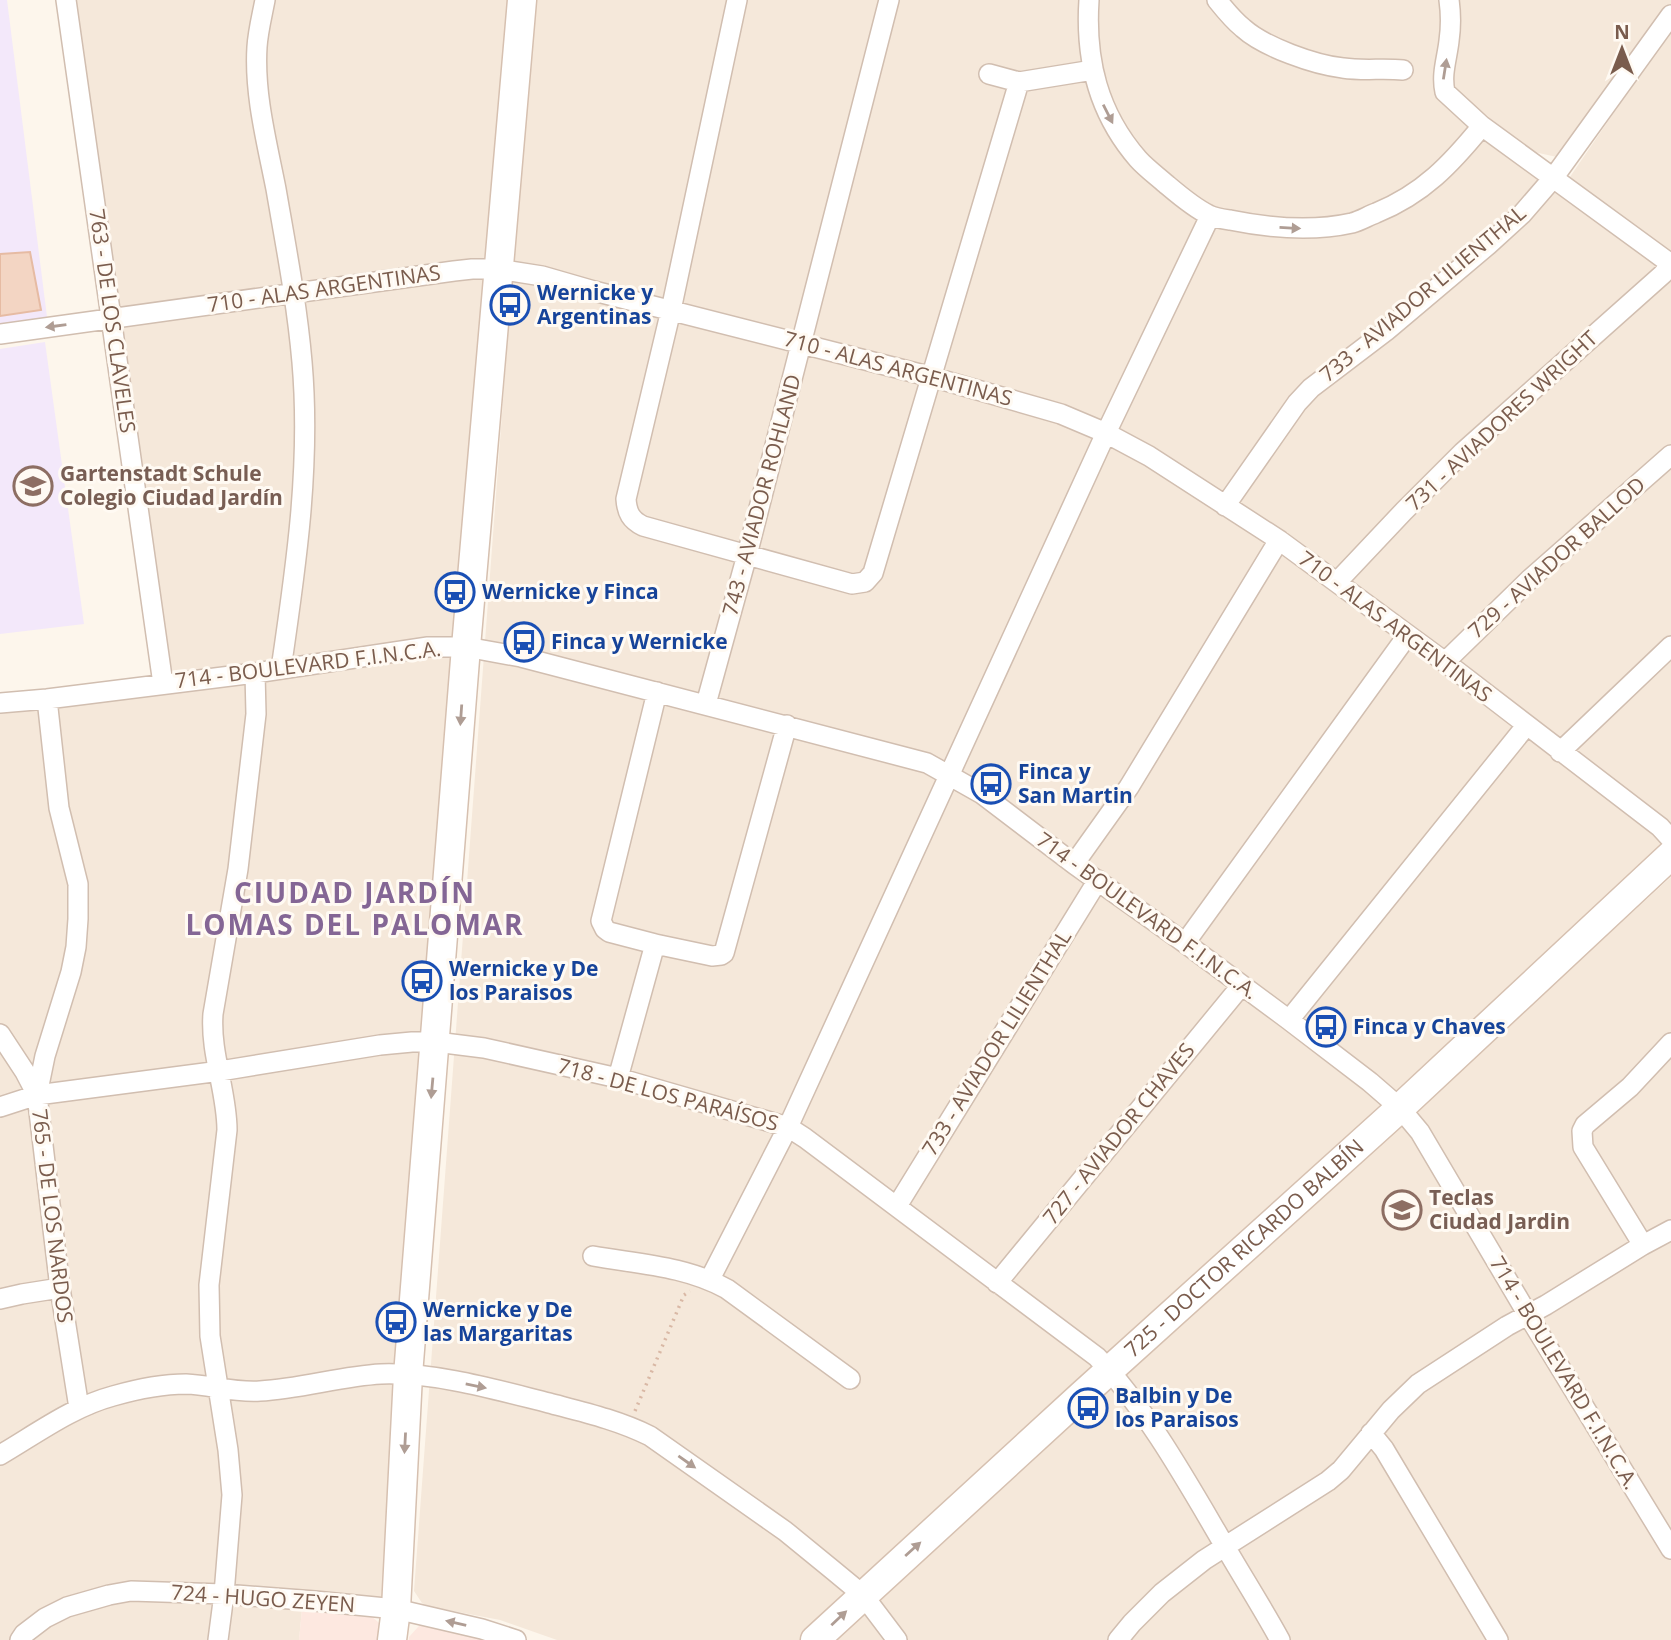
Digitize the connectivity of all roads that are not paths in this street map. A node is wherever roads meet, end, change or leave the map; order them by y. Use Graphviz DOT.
graph roads {
  1 [pos="66,0"];
  2 [pos="265,0"];
  3 [pos="522,0"];
  4 [pos="737,0"];
  5 [pos="889,0"];
  6 [pos="1089,0"];
  7 [pos="1217,0"];
  8 [pos="1449,0"];
  9 [pos="1671,15"];
  10 [pos="1093,70"];
  11 [pos="1403,70"];
  12 [pos="989,74"];
  13 [pos="1018,82"];
  14 [pos="1482,125"];
  15 [pos="1554,177"];
  16 [pos="1210,216"];
  17 [pos="1671,264"];
  18 [pos="498,269"];
  19 [pos="295,294"];
  20 [pos="671,310"];
  21 [pos="112,318"];
  22 [pos="0,334"];
  23 [pos="802,343"];
  24 [pos="932,377"];
  25 [pos="1106,433"];
  26 [pos="1671,455"];
  27 [pos="1225,506"];
  28 [pos="1279,540"];
  29 [pos="747,555"];
  30 [pos="1338,583"];
  31 [pos="1407,635"];
  32 [pos="1671,646"];
  33 [pos="466,647"];
  34 [pos="1445,662"];
  35 [pos="281,669"];
  36 [pos="255,673"];
  37 [pos="163,684"];
  38 [pos="657,692"];
  39 [pos="47,699"];
  40 [pos="0,703"];
  41 [pos="706,704"];
  42 [pos="787,725"];
  43 [pos="1526,726"];
  44 [pos="1560,752"];
  45 [pos="948,774"];
  46 [pos="1671,839"];
  47 [pos="1671,855"];
  48 [pos="1074,864"];
  49 [pos="1098,880"];
  50 [pos="1185,943"];
  51 [pos="654,944"];
  52 [pos="1241,986"];
  53 [pos="1289,1020"];
  54 [pos="0,1034"];
  55 [pos="436,1042"];
  56 [pos="1671,1043"];
  57 [pos="220,1071"];
  58 [pos="618,1079"];
  59 [pos="37,1095"];
  60 [pos="0,1107"];
  61 [pos="1400,1108"];
  62 [pos="788,1127"];
  63 [pos="897,1206"];
  64 [pos="1671,1230"];
  65 [pos="1643,1245"];
  66 [pos="593,1256"];
  67 [pos="710,1279"];
  68 [pos="997,1283"];
  69 [pos="60,1288"];
  70 [pos="0,1299"];
  71 [pos="1528,1315"];
  72 [pos="1110,1370"];
  73 [pos="408,1375"];
  74 [pos="849,1379"];
  75 [pos="218,1389"];
  76 [pos="79,1408"];
  77 [pos="1371,1433"];
  78 [pos="0,1454"];
  79 [pos="1225,1547"];
  80 [pos="1671,1549"];
  81 [pos="224,1594"];
  82 [pos="863,1595"];
  83 [pos="396,1609"];
  84 [pos="20,1640"];
  85 [pos="218,1640"];
  86 [pos="392,1640"];
  87 [pos="516,1640"];
  88 [pos="815,1640"];
  89 [pos="897,1640"];
  90 [pos="1118,1640"];
  91 [pos="1280,1640"];
  92 [pos="1498,1640"];
  1 -- 21 [label="street, 763 - DE LOS CLAVELES"];
  2 -- 19 [label="street"];
  3 -- 18 [label="street"];
  4 -- 20 [label="street"];
  5 -- 23 [label="street, 743 - AVIADOR ROHLAND"];
  6 -- 10 [label="street"];
  7 -- 11 [label="street"];
  14 -- 8 [label="street, one-way"];
  9 -- 15 [label="street, 733 - AVIADOR LILIENTHAL"];
  10 -- 13 [label="street"];
  10 -- 16 [label="street, one-way"];
  12 -- 13 [label="street"];
  13 -- 24 [label="street"];
  14 -- 15 [label="street"];
  16 -- 14 [label="street, one-way"];
  15 -- 17 [label="street"];
  15 -- 27 [label="street, 733 - AVIADOR LILIENTHAL"];
  16 -- 25 [label="street"];
  17 -- 30 [label="street, 731 - AVIADORES WRIGHT"];
  18 -- 19 [label="street, 710 - ALAS ARGENTINAS"];
  18 -- 20 [label="street, 710 - ALAS ARGENTINAS"];
  18 -- 33 [label="street"];
  19 -- 21 [label="street, 710 - ALAS ARGENTINAS"];
  19 -- 35 [label="street"];
  20 -- 23 [label="street, 710 - ALAS ARGENTINAS"];
  20 -- 29 [label="street"];
  21 -- 22 [label="street, 710 - ALAS ARGENTINAS, one-way"];
  21 -- 37 [label="street, 763 - DE LOS CLAVELES"];
  23 -- 24 [label="street, 710 - ALAS ARGENTINAS"];
  23 -- 29 [label="street, 743 - AVIADOR ROHLAND"];
  24 -- 25 [label="street, 710 - ALAS ARGENTINAS"];
  24 -- 29 [label="street"];
  25 -- 27 [label="street, 710 - ALAS ARGENTINAS"];
  25 -- 45 [label="street"];
  26 -- 34 [label="street, 729 - AVIADOR BALLOD"];
  27 -- 28 [label="street, 710 - ALAS ARGENTINAS"];
  28 -- 30 [label="street, 710 - ALAS ARGENTINAS"];
  28 -- 48 [label="street"];
  29 -- 41 [label="street, 743 - AVIADOR ROHLAND"];
  30 -- 31 [label="street, 710 - ALAS ARGENTINAS"];
  31 -- 34 [label="street, 710 - ALAS ARGENTINAS"];
  31 -- 50 [label="street"];
  32 -- 44 [label="street"];
  33 -- 35 [label="street, 714 - BOULEVARD F.I.N.C.A."];
  33 -- 38 [label="street, 714 - BOULEVARD F.I.N.C.A."];
  33 -- 55 [label="street, one-way"];
  34 -- 43 [label="street, 710 - ALAS ARGENTINAS"];
  35 -- 36 [label="street, 714 - BOULEVARD F.I.N.C.A."];
  36 -- 37 [label="street, 714 - BOULEVARD F.I.N.C.A."];
  36 -- 57 [label="street"];
  37 -- 39 [label="street, 714 - BOULEVARD F.I.N.C.A."];
  38 -- 41 [label="street, 714 - BOULEVARD F.I.N.C.A."];
  38 -- 51 [label="street"];
  39 -- 40 [label="street, 714 - BOULEVARD F.I.N.C.A."];
  39 -- 59 [label="street"];
  41 -- 42 [label="street, 714 - BOULEVARD F.I.N.C.A."];
  42 -- 45 [label="street, 714 - BOULEVARD F.I.N.C.A."];
  42 -- 51 [label="street"];
  43 -- 44 [label="street, 710 - ALAS ARGENTINAS"];
  43 -- 53 [label="street"];
  44 -- 46 [label="street, 710 - ALAS ARGENTINAS"];
  45 -- 48 [label="street, 714 - BOULEVARD F.I.N.C.A."];
  45 -- 62 [label="street"];
  47 -- 61 [label="street, 725 - DOCTOR RICARDO BALBÍN"];
  48 -- 49 [label="street, 714 - BOULEVARD F.I.N.C.A."];
  49 -- 50 [label="street, 714 - BOULEVARD F.I.N.C.A."];
  49 -- 63 [label="street, 733 - AVIADOR LILIENTHAL"];
  50 -- 52 [label="street, 714 - BOULEVARD F.I.N.C.A."];
  51 -- 58 [label="street"];
  52 -- 53 [label="street, 714 - BOULEVARD F.I.N.C.A."];
  52 -- 68 [label="street, 727 - AVIADOR CHAVES"];
  53 -- 61 [label="street, 714 - BOULEVARD F.I.N.C.A."];
  54 -- 59 [label="street, 765 - DE LOS NARDOS"];
  55 -- 57 [label="street, 718 - DE LOS PARAÍSOS"];
  55 -- 58 [label="street, 718 - DE LOS PARAÍSOS"];
  55 -- 73 [label="street, one-way"];
  56 -- 65 [label="street"];
  57 -- 59 [label="street, 718 - DE LOS PARAÍSOS"];
  57 -- 75 [label="street"];
  58 -- 62 [label="street, 718 - DE LOS PARAÍSOS"];
  59 -- 60 [label="street, 718 - DE LOS PARAÍSOS"];
  59 -- 69 [label="street, 765 - DE LOS NARDOS"];
  61 -- 71 [label="street, 714 - BOULEVARD F.I.N.C.A."];
  61 -- 72 [label="street, 725 - DOCTOR RICARDO BALBÍN"];
  62 -- 63 [label="street, 718 - DE LOS PARAÍSOS"];
  62 -- 67 [label="street"];
  63 -- 68 [label="street, 718 - DE LOS PARAÍSOS"];
  64 -- 65 [label="street"];
  65 -- 71 [label="street"];
  66 -- 67 [label="street"];
  67 -- 74 [label="street"];
  68 -- 72 [label="street, 718 - DE LOS PARAÍSOS"];
  69 -- 70 [label="street"];
  69 -- 76 [label="street, 765 - DE LOS NARDOS"];
  71 -- 77 [label="street"];
  71 -- 80 [label="street, 714 - BOULEVARD F.I.N.C.A."];
  72 -- 79 [label="street, 718 - DE LOS PARAÍSOS"];
  82 -- 72 [label="street, 725 - DOCTOR RICARDO BALBÍN, one-way"];
  73 -- 75 [label="street"];
  73 -- 82 [label="street, one-way"];
  73 -- 83 [label="street, one-way"];
  75 -- 76 [label="street"];
  75 -- 81 [label="street"];
  76 -- 78 [label="street"];
  77 -- 79 [label="street"];
  77 -- 92 [label="street"];
  79 -- 90 [label="street"];
  79 -- 91 [label="street, 718 - DE LOS PARAÍSOS"];
  81 -- 83 [label="street, 724 - HUGO ZEYEN"];
  81 -- 84 [label="street, 724 - HUGO ZEYEN"];
  81 -- 85 [label="street"];
  88 -- 82 [label="street, 725 - DOCTOR RICARDO BALBÍN, one-way"];
  82 -- 89 [label="street"];
  83 -- 86 [label="street"];
  87 -- 83 [label="street, 724 - HUGO ZEYEN, one-way"];
}
